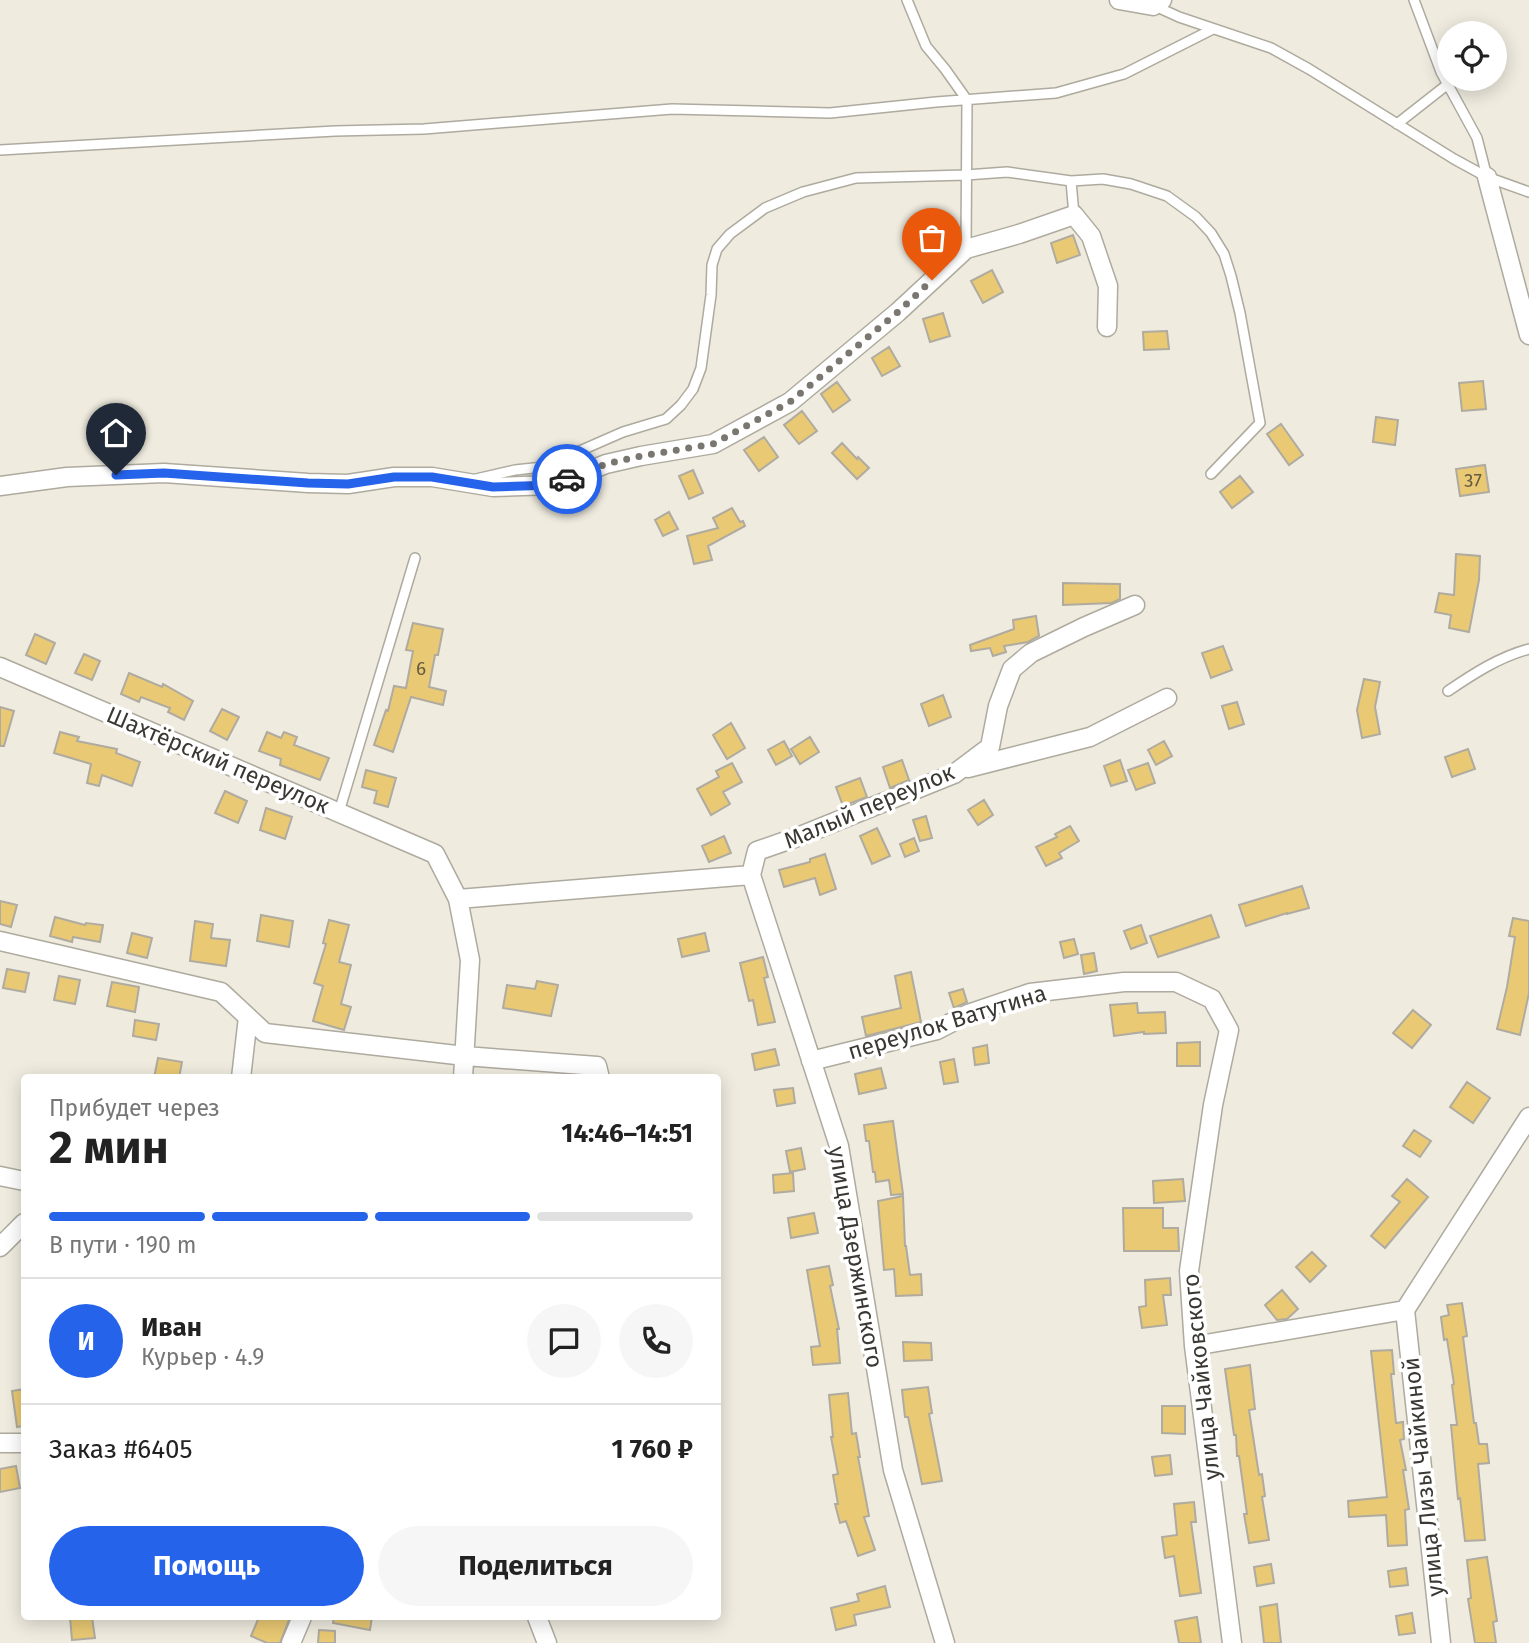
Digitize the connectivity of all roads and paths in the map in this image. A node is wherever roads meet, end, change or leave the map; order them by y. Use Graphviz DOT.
graph roads {
  1 [pos="907,0"];
  2 [pos="1119,0"];
  3 [pos="1414,0"];
  4 [pos="1158,3"];
  5 [pos="1213,29"];
  6 [pos="1437,61"];
  7 [pos="1439,91"];
  8 [pos="1452,91"];
  9 [pos="967,100"];
  10 [pos="1397,124"];
  11 [pos="0,150"];
  12 [pos="966,175"];
  13 [pos="1487,177"];
  14 [pos="1071,181"];
  15 [pos="1529,192"];
  16 [pos="1074,215"];
  17 [pos="965,249"];
  18 [pos="1107,327"];
  19 [pos="1529,335"];
  20 [pos="1211,474"];
  21 [pos="464,482"];
  22 [pos="0,486"];
  23 [pos="415,558"];
  24 [pos="1135,605"];
  25 [pos="1529,649"];
  26 [pos="0,667"];
  27 [pos="1448,691"];
  28 [pos="1167,698"];
  29 [pos="958,770"];
  30 [pos="339,812"];
  31 [pos="751,875"];
  32 [pos="458,899"];
  33 [pos="0,941"];
  34 [pos="247,1017"];
  35 [pos="1229,1030"];
  36 [pos="464,1056"];
  37 [pos="811,1061"];
  38 [pos="241,1074"];
  39 [pos="463,1074"];
  40 [pos="599,1074"];
  41 [pos="1529,1117"];
  42 [pos="0,1176"];
  43 [pos="21,1180"];
  44 [pos="21,1226"];
  45 [pos="0,1247"];
  46 [pos="1405,1310"];
  47 [pos="1194,1346"];
  48 [pos="0,1443"];
  49 [pos="21,1443"];
  50 [pos="301,1620"];
  51 [pos="538,1620"];
  52 [pos="291,1643"];
  53 [pos="547,1643"];
  54 [pos="945,1643"];
  55 [pos="1232,1643"];
  56 [pos="1440,1643"];
  1 -- 9 [label="lane"];
  2 -- 4 [label="street"];
  3 -- 6 [label="lane"];
  4 -- 5 [label="lane"];
  5 -- 9 [label="lane"];
  5 -- 10 [label="lane"];
  7 -- 10 [label="lane"];
  8 -- 13 [label="lane"];
  9 -- 11 [label="lane"];
  9 -- 12 [label="lane"];
  10 -- 13 [label="lane"];
  12 -- 14 [label="lane"];
  12 -- 17 [label="lane"];
  12 -- 21 [label="lane"];
  13 -- 15 [label="lane"];
  13 -- 19 [label="street"];
  14 -- 16 [label="lane"];
  14 -- 20 [label="lane"];
  16 -- 17 [label="street"];
  16 -- 18 [label="street"];
  17 -- 21 [label="street"];
  21 -- 22 [label="street"];
  23 -- 30 [label="lane"];
  24 -- 29 [label="street, Малый переулок"];
  25 -- 27 [label="lane"];
  26 -- 30 [label="street, Шахтёрский переулок"];
  28 -- 29 [label="street"];
  29 -- 31 [label="street, Малый переулок"];
  30 -- 32 [label="street, Шахтёрский переулок"];
  31 -- 32 [label="street"];
  31 -- 37 [label="street, улица Дзержинского"];
  32 -- 36 [label="street"];
  33 -- 34 [label="street"];
  34 -- 36 [label="street"];
  34 -- 38 [label="street"];
  35 -- 37 [label="street, переулок Ватутина"];
  35 -- 47 [label="street, улица Чайковского"];
  36 -- 39 [label="street"];
  36 -- 40 [label="street"];
  37 -- 54 [label="street, улица Дзержинского"];
  41 -- 46 [label="street"];
  42 -- 43 [label="street"];
  44 -- 45 [label="street"];
  46 -- 47 [label="street"];
  46 -- 56 [label="street, улица Лизы Чайкиной"];
  47 -- 55 [label="street, улица Чайковского"];
  48 -- 49 [label="street"];
  50 -- 52 [label="street"];
  51 -- 53 [label="street"];
}
